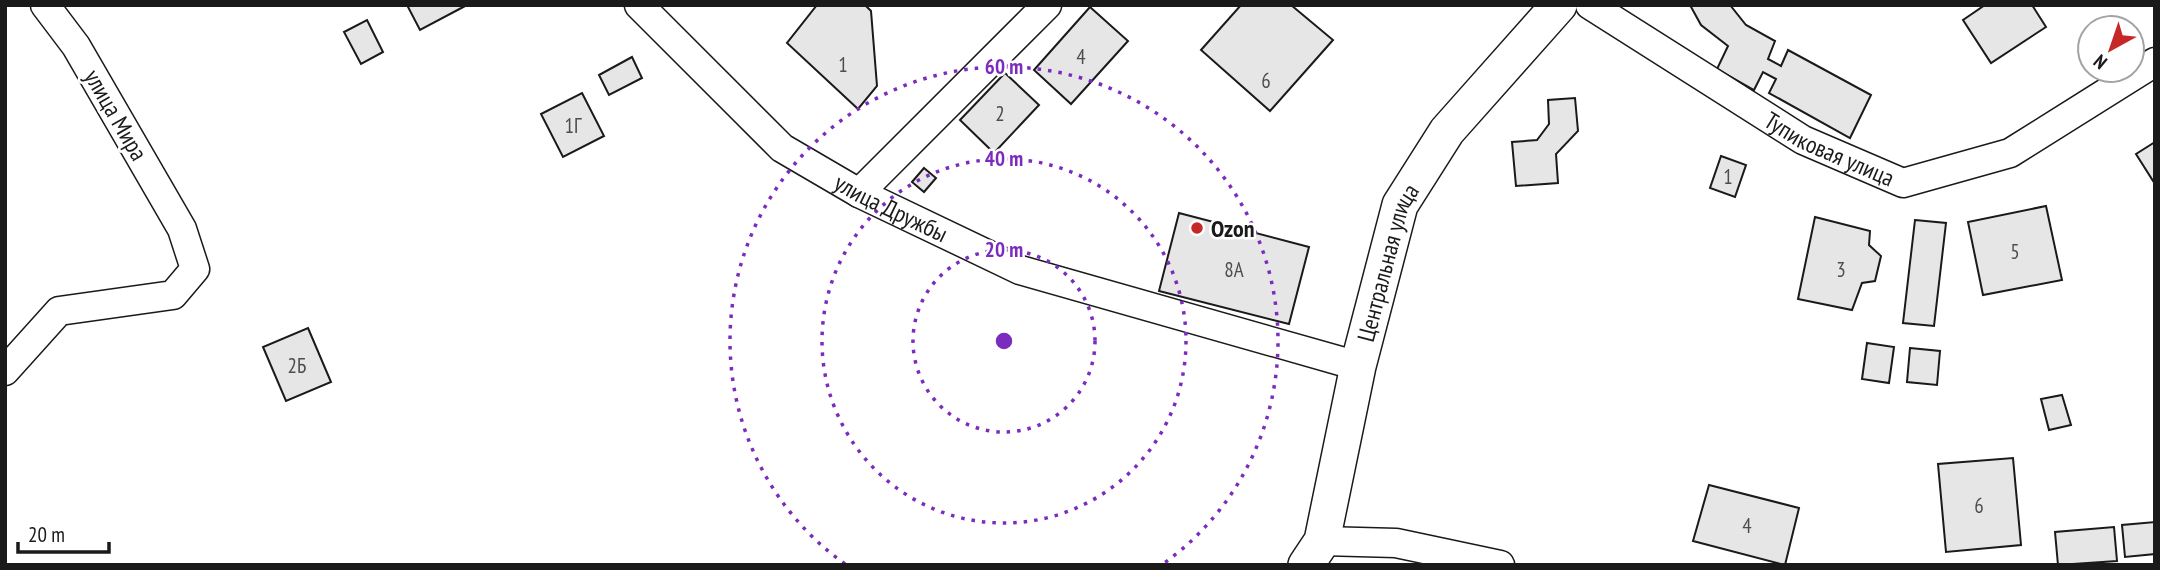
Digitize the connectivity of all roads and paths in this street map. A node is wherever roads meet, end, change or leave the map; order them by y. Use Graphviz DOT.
graph roads {
  1 [pos="45,5"];
  2 [pos="639,5"];
  3 [pos="1047,5"];
  4 [pos="1559,5"];
  5 [pos="1590,5"];
  6 [pos="2155,62"];
  7 [pos="859,193"];
  8 [pos="1358,366"];
  9 [pos="5,371"];
  10 [pos="1314,553"];
  11 [pos="1500,565"];
  1 -- 9 [label="street, улица Мира"];
  2 -- 7 [label="street, улица Дружбы"];
  3 -- 7 [label="street"];
  4 -- 8 [label="street, Центральная улица"];
  5 -- 6 [label="street, Тупиковая улица"];
  7 -- 8 [label="street, улица Дружбы"];
  8 -- 10 [label="street, Центральная улица"];
  10 -- 11 [label="street"];
}
